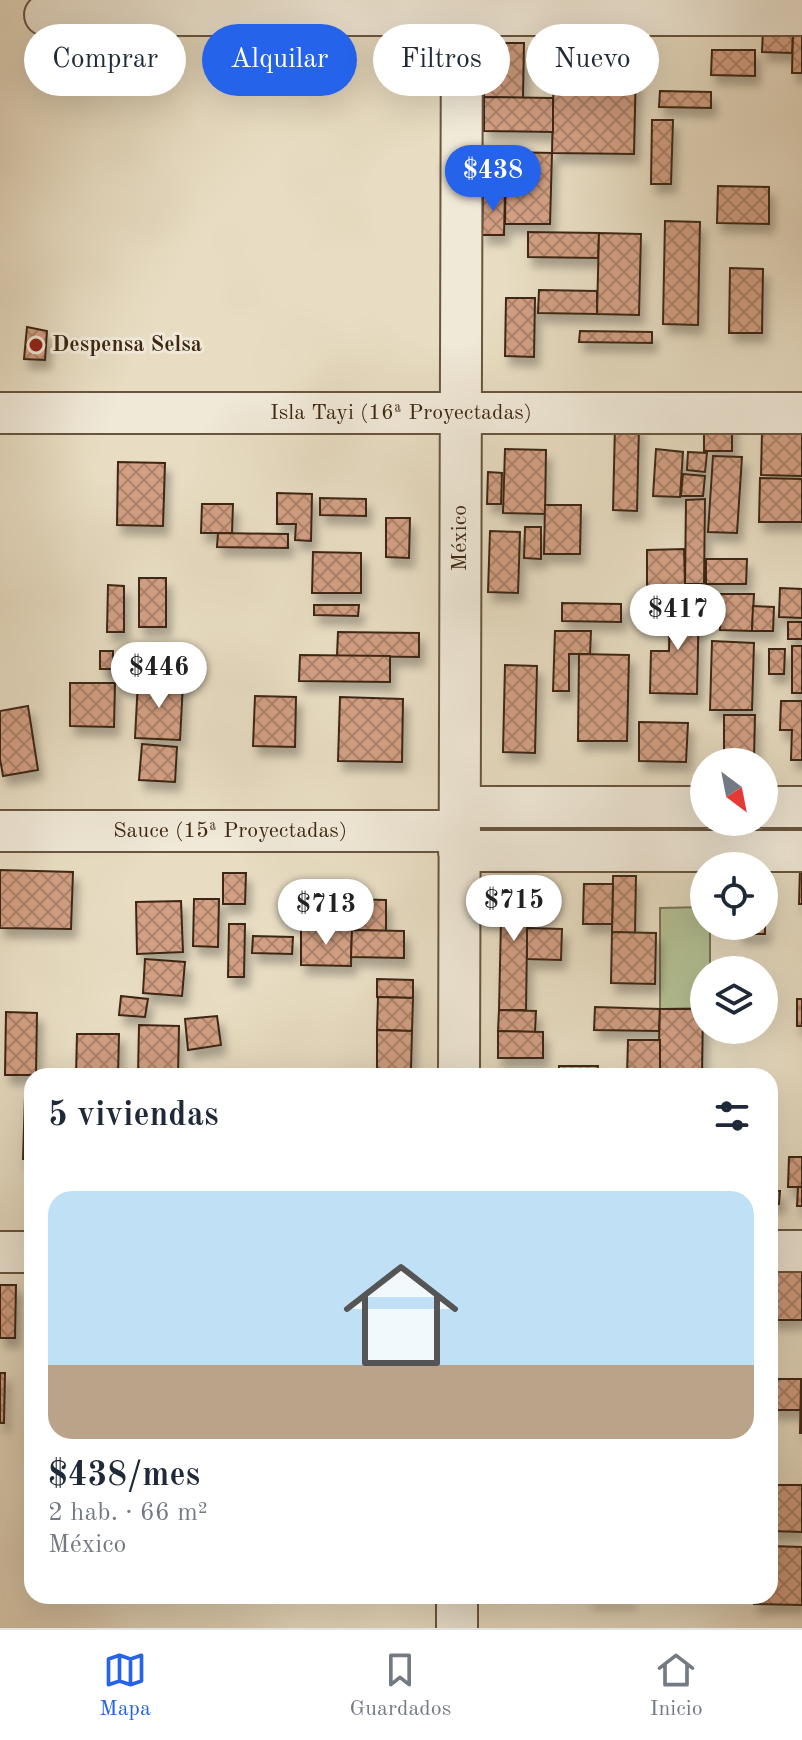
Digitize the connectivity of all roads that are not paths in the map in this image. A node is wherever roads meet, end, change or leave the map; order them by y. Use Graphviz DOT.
graph roads {
  1 [pos="462,8"];
  2 [pos="45,15"];
  3 [pos="802,15"];
  4 [pos="0,413"];
  5 [pos="461,413"];
  6 [pos="802,413"];
  7 [pos="778,807"];
  8 [pos="802,807"];
  9 [pos="690,808"];
  10 [pos="460,830"];
  11 [pos="0,831"];
  12 [pos="802,851"];
  13 [pos="459,1068"];
  14 [pos="778,1251"];
  15 [pos="802,1251"];
  16 [pos="457,1604"];
  17 [pos="457,1628"];
  1 -- 2 [label="street"];
  1 -- 3 [label="street"];
  1 -- 5 [label="street, México"];
  4 -- 5 [label="street, Isla Tayi (16ª Proyectadas)"];
  5 -- 6 [label="street, Isla Tayi (16ª Proyectadas)"];
  5 -- 10 [label="street, México"];
  7 -- 8 [label="street"];
  9 -- 10 [label="street, Sauce (15ª Proyectadas)"];
  10 -- 11 [label="street, Sauce (15ª Proyectadas)"];
  10 -- 12 [label="street, Sauce (15ª Proyectadas)"];
  10 -- 13 [label="street, México"];
  14 -- 15 [label="street"];
  16 -- 17 [label="street"];
}
